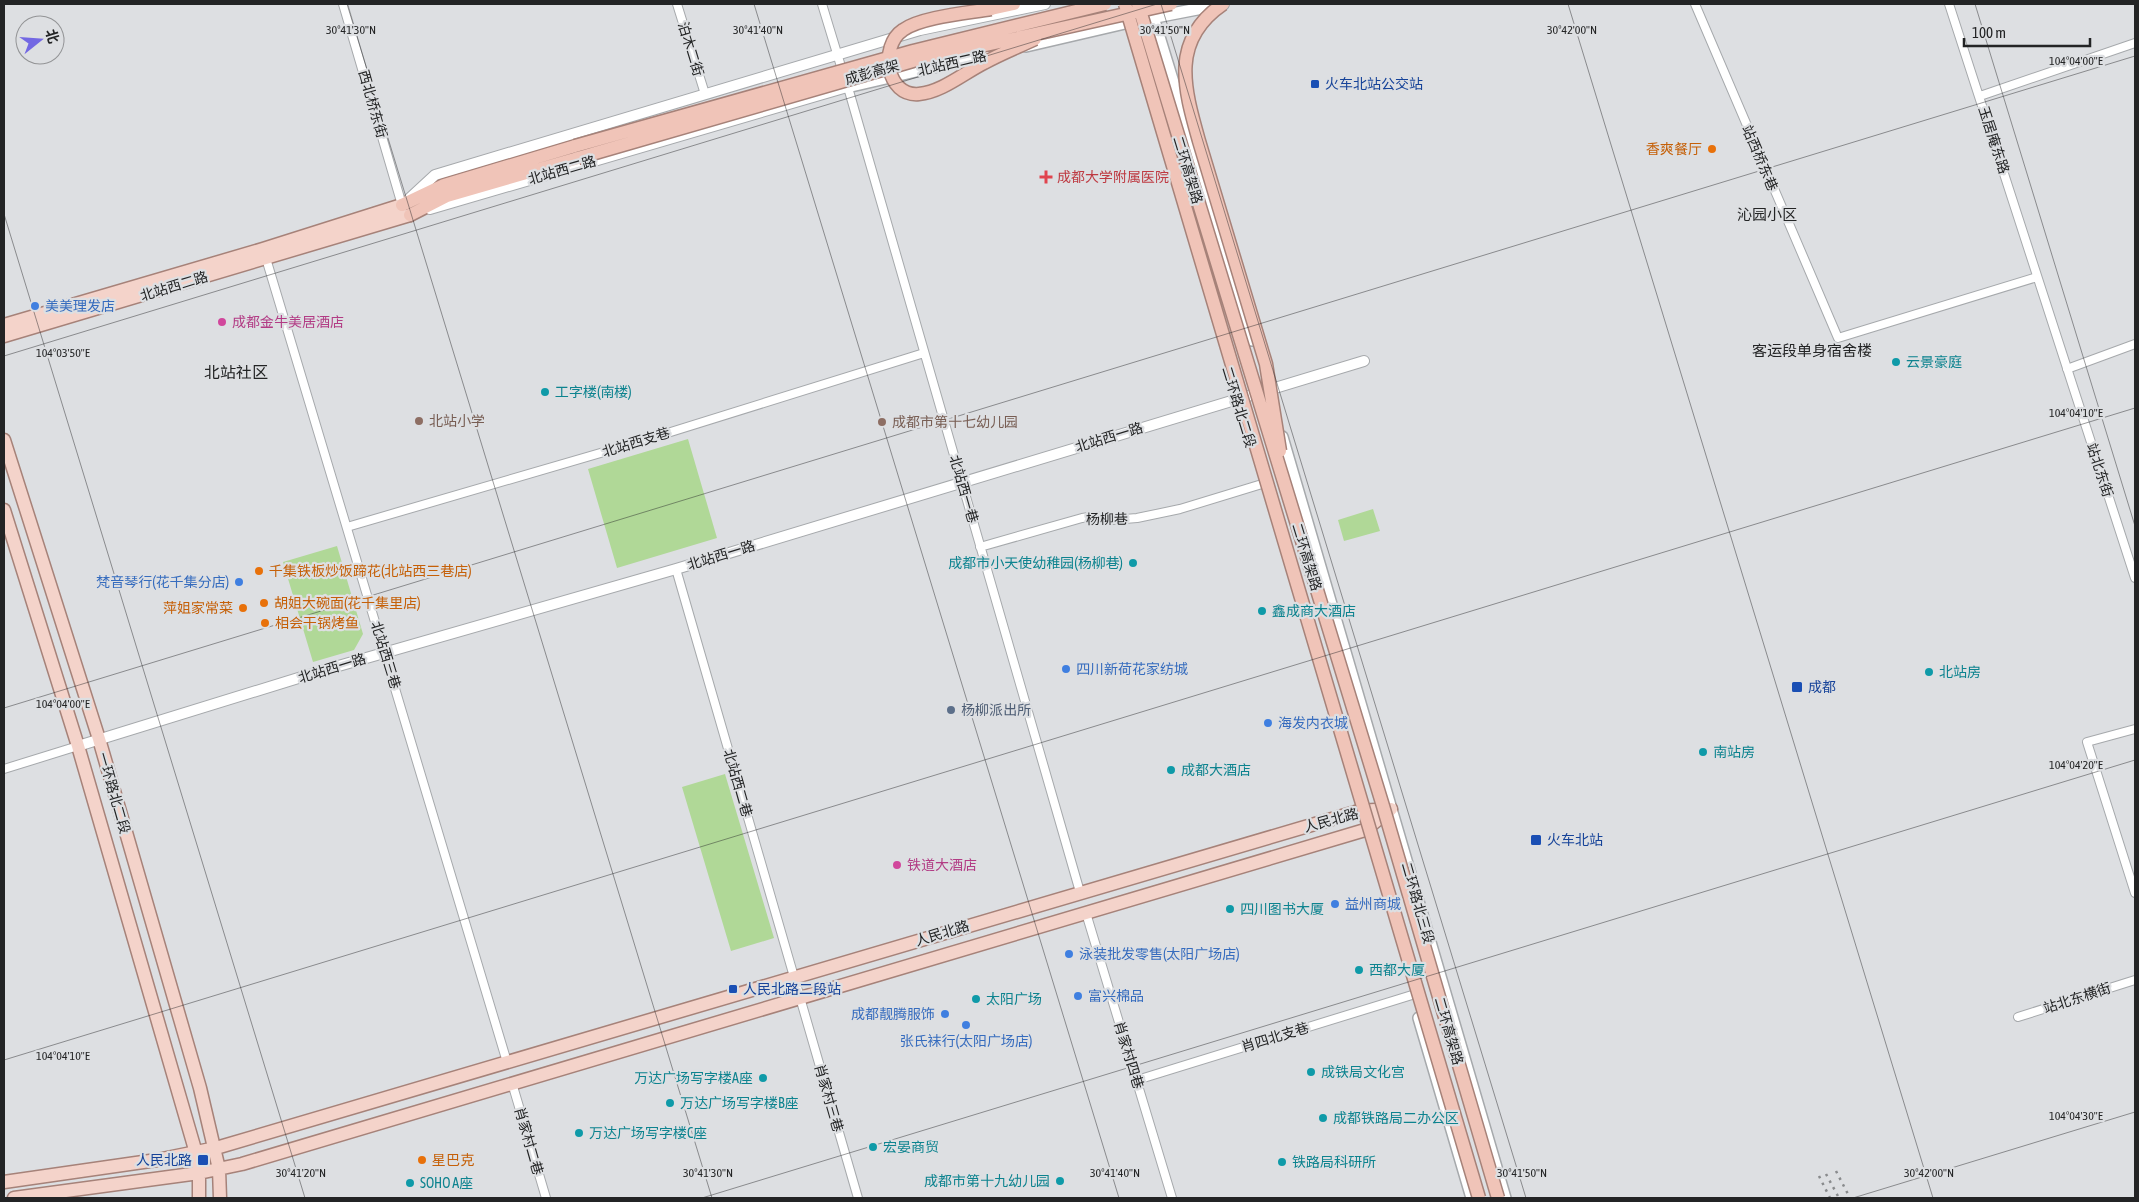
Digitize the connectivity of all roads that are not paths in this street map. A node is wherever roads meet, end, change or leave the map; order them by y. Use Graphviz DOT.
graph roads {
  1 [pos="343,4"];
  2 [pos="677,4"];
  3 [pos="822,4"];
  4 [pos="1014,4"];
  5 [pos="1044,4"];
  6 [pos="1105,4"];
  7 [pos="1119,4"];
  8 [pos="1125,4"];
  9 [pos="1138,4"];
  10 [pos="1149,4"];
  11 [pos="1171,4"];
  12 [pos="1223,4"];
  13 [pos="1228,4"];
  14 [pos="1695,4"];
  15 [pos="1949,4"];
  16 [pos="1153,18"];
  17 [pos="1125,23"];
  18 [pos="1056,29"];
  19 [pos="2135,43"];
  20 [pos="837,54"];
  21 [pos="847,87"];
  22 [pos="705,94"];
  23 [pos="1980,96"];
  24 [pos="577,152"];
  25 [pos="406,210"];
  26 [pos="264,254"];
  27 [pos="2037,277"];
  28 [pos="4,324"];
  29 [pos="4,336"];
  30 [pos="2135,344"];
  31 [pos="924,353"];
  32 [pos="1364,361"];
  33 [pos="2067,369"];
  34 [pos="1268,390"];
  35 [pos="1236,399"];
  36 [pos="4,440"];
  37 [pos="961,481"];
  38 [pos="1262,484"];
  39 [pos="1289,500"];
  40 [pos="4,510"];
  41 [pos="347,527"];
  42 [pos="980,547"];
  43 [pos="676,569"];
  44 [pos="2135,578"];
  45 [pos="385,652"];
  46 [pos="2135,729"];
  47 [pos="99,740"];
  48 [pos="78,746"];
  49 [pos="4,769"];
  50 [pos="1391,809"];
  51 [pos="1359,811"];
  52 [pos="1365,830"];
  53 [pos="1080,892"];
  54 [pos="2135,893"];
  55 [pos="1086,912"];
  56 [pos="794,978"];
  57 [pos="2135,980"];
  58 [pos="1412,995"];
  59 [pos="800,997"];
  60 [pos="2018,1017"];
  61 [pos="506,1062"];
  62 [pos="1137,1080"];
  63 [pos="512,1083"];
  64 [pos="216,1148"];
  65 [pos="196,1153"];
  66 [pos="219,1170"];
  67 [pos="199,1173"];
  68 [pos="4,1182"];
  69 [pos="14,1198"];
  70 [pos="199,1198"];
  71 [pos="220,1198"];
  72 [pos="546,1198"];
  73 [pos="858,1198"];
  74 [pos="1172,1198"];
  75 [pos="1472,1198"];
  76 [pos="1479,1198"];
  77 [pos="1498,1198"];
  78 [pos="1505,1198"];
  1 -- 25 [label="street, 西北桥东街"];
  2 -- 22 [label="street, 泊木二街"];
  3 -- 20 [label="street, 北站西一巷"];
  4 -- 18 [label="highway, bridge"];
  5 -- 20 [label="street, 北站西二路"];
  6 -- 24 [label="highway, 成彭高架, bridge"];
  7 -- 17 [label="main road, 二环路北二段"];
  8 -- 76 [label="highway, 二环高架路, bridge"];
  9 -- 39 [label="highway, 二环高架路, bridge"];
  10 -- 16 [label="main road"];
  11 -- 18 [label="highway, 成彭高架, bridge"];
  12 -- 39 [label="highway, bridge"];
  13 -- 16 [label="main road, 北站西二路"];
  14 -- 27 [label="street, 站西桥东巷"];
  15 -- 23 [label="street, 玉居庵东路"];
  16 -- 17 [label="main road, 北站西二路"];
  16 -- 34 [label="main road"];
  17 -- 21 [label="main road, 北站西二路"];
  17 -- 35 [label="main road, 二环路北二段"];
  18 -- 24 [label="highway, 成彭高架, bridge"];
  19 -- 23 [label="street"];
  20 -- 21 [label="street, 北站西一巷"];
  20 -- 22 [label="street, 北站西二路"];
  21 -- 25 [label="street, 北站西二路"];
  21 -- 31 [label="street, 北站西一巷"];
  22 -- 25 [label="street, 北站西二路"];
  23 -- 27 [label="street, 玉居庵东路"];
  24 -- 25 [label="highway"];
  25 -- 26 [label="main road, 北站西二路"];
  26 -- 28 [label="main road, 北站西二路"];
  26 -- 29 [label="main road, 北站西二路"];
  26 -- 41 [label="street, 北站西三巷"];
  27 -- 33 [label="street, 站北东街"];
  30 -- 33 [label="street"];
  31 -- 37 [label="street, 北站西一巷"];
  31 -- 41 [label="street, 北站西支巷"];
  32 -- 34 [label="street, 北站西一路"];
  33 -- 44 [label="street, 站北东街"];
  34 -- 35 [label="street, 北站西一路"];
  34 -- 50 [label="main road"];
  35 -- 37 [label="street, 北站西一路"];
  35 -- 38 [label="main road, 二环路北二段"];
  36 -- 47 [label="main road, 一环路北二段"];
  37 -- 42 [label="street, 北站西一巷"];
  37 -- 43 [label="street, 北站西一路"];
  38 -- 42 [label="street, 杨柳巷"];
  38 -- 51 [label="main road, 二环路北二段"];
  39 -- 77 [label="highway, 二环高架路, bridge"];
  40 -- 48 [label="main road, 一环路北二段"];
  41 -- 45 [label="street, 北站西三巷"];
  42 -- 53 [label="street, 北站西一巷"];
  43 -- 45 [label="street, 北站西一路"];
  43 -- 56 [label="street, 北站西二巷"];
  45 -- 47 [label="street, 北站西一路"];
  45 -- 61 [label="street, 北站西三巷"];
  46 -- 54 [label="street"];
  47 -- 48 [label="street, 北站西一路"];
  47 -- 64 [label="main road, 一环路北二段"];
  48 -- 49 [label="street"];
  48 -- 65 [label="main road, 一环路北二段"];
  50 -- 51 [label="main road, 人民北路"];
  50 -- 52 [label="main road, 人民北路"];
  50 -- 78 [label="main road, 二环路北三段"];
  51 -- 52 [label="main road"];
  51 -- 53 [label="main road, 人民北路"];
  52 -- 55 [label="main road, 人民北路"];
  52 -- 58 [label="main road"];
  53 -- 56 [label="main road, 人民北路"];
  55 -- 59 [label="main road, 人民北路"];
  55 -- 62 [label="street, 肖家村四巷"];
  56 -- 59 [label="street, 北站西二巷"];
  56 -- 61 [label="main road, 人民北路"];
  57 -- 60 [label="street, 站北东横街"];
  58 -- 62 [label="street, 肖四北支巷"];
  58 -- 75 [label="main road"];
  59 -- 63 [label="main road, 人民北路"];
  59 -- 73 [label="street, 肖家村三巷"];
  61 -- 64 [label="main road, 人民北路"];
  62 -- 74 [label="street, 肖家村四巷"];
  63 -- 66 [label="main road, 人民北路"];
  63 -- 72 [label="street, 肖家村二巷"];
  64 -- 65 [label="main road, 人民北路"];
  64 -- 66 [label="main road, 一环路北二段"];
  65 -- 67 [label="main road, 一环路北二段"];
  65 -- 68 [label="main road, 人民北路"];
  66 -- 67 [label="main road, 人民北路"];
  66 -- 71 [label="main road, 一环路北二段"];
  67 -- 69 [label="main road, 人民北路"];
  67 -- 70 [label="main road, 一环路北二段"];
}
